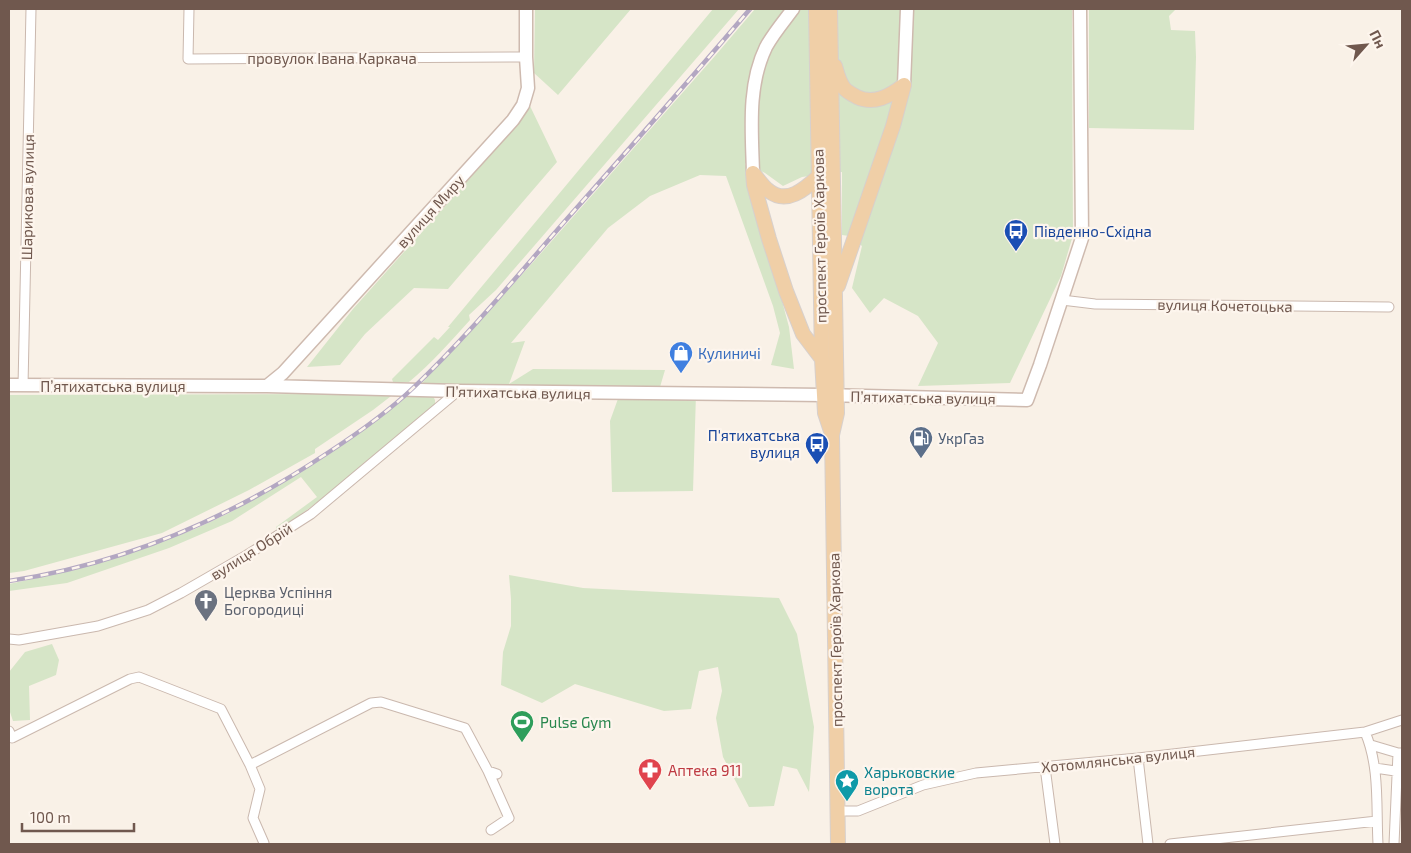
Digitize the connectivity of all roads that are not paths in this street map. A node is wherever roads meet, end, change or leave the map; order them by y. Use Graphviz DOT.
graph roads {
  1 [pos="31,9"];
  2 [pos="189,9"];
  3 [pos="526,9"];
  4 [pos="793,9"];
  5 [pos="816,9"];
  6 [pos="830,9"];
  7 [pos="907,9"];
  8 [pos="1080,9"];
  9 [pos="823,35"];
  10 [pos="830,50"];
  11 [pos="526,58"];
  12 [pos="904,85"];
  13 [pos="753,173"];
  14 [pos="818,177"];
  15 [pos="836,294"];
  16 [pos="1062,300"];
  17 [pos="1389,307"];
  18 [pos="822,359"];
  19 [pos="9,385"];
  20 [pos="23,386"];
  21 [pos="267,386"];
  22 [pos="458,391"];
  23 [pos="830,395"];
  24 [pos="9,639"];
  25 [pos="1402,720"];
  26 [pos="9,731"];
  27 [pos="1365,732"];
  28 [pos="1371,745"];
  29 [pos="1400,753"];
  30 [pos="1138,758"];
  31 [pos="250,765"];
  32 [pos="1045,767"];
  33 [pos="1375,768"];
  34 [pos="488,770"];
  35 [pos="1400,772"];
  36 [pos="497,774"];
  37 [pos="837,811"];
  38 [pos="1377,821"];
  39 [pos="491,830"];
  40 [pos="264,843"];
  41 [pos="838,844"];
  42 [pos="1055,844"];
  43 [pos="1148,844"];
  44 [pos="1170,844"];
  45 [pos="1378,844"];
  46 [pos="1394,844"];
  1 -- 20 [label="street, Шарикова вулиця"];
  2 -- 11 [label="street, провулок Івана Каркача"];
  3 -- 11 [label="street, вулиця Миру"];
  4 -- 13 [label="street"];
  5 -- 9 [label="main road"];
  6 -- 9 [label="main road"];
  7 -- 12 [label="street"];
  8 -- 16 [label="street"];
  9 -- 10 [label="main road, проспект Героїв Харкова"];
  9 -- 14 [label="main road, проспект Героїв Харкова"];
  10 -- 12 [label="main road"];
  10 -- 15 [label="main road, проспект Героїв Харкова"];
  11 -- 21 [label="street, вулиця Миру"];
  12 -- 15 [label="main road"];
  13 -- 14 [label="main road"];
  13 -- 18 [label="main road"];
  14 -- 18 [label="main road, проспект Героїв Харкова"];
  15 -- 23 [label="main road, проспект Героїв Харкова"];
  16 -- 17 [label="street, вулиця Кочетоцька"];
  16 -- 23 [label="street, П’ятихатська вулиця"];
  18 -- 23 [label="main road, проспект Героїв Харкова"];
  19 -- 20 [label="street, П’ятихатська вулиця"];
  20 -- 21 [label="street, П’ятихатська вулиця"];
  21 -- 22 [label="street, П’ятихатська вулиця"];
  22 -- 23 [label="street, П’ятихатська вулиця"];
  22 -- 24 [label="street, вулиця Обрій"];
  23 -- 37 [label="main road, проспект Героїв Харкова"];
  25 -- 27 [label="street, Хотомлянська вулиця"];
  26 -- 31 [label="street"];
  27 -- 28 [label="street"];
  27 -- 30 [label="street, Хотомлянська вулиця"];
  28 -- 29 [label="street"];
  28 -- 33 [label="street"];
  29 -- 35 [label="street"];
  30 -- 32 [label="street, Хотомлянська вулиця"];
  30 -- 43 [label="street"];
  31 -- 34 [label="street"];
  31 -- 40 [label="street"];
  32 -- 37 [label="street, Хотомлянська вулиця"];
  32 -- 42 [label="street"];
  33 -- 35 [label="street"];
  33 -- 38 [label="street"];
  34 -- 36 [label="street"];
  34 -- 39 [label="street"];
  35 -- 46 [label="street"];
  37 -- 41 [label="main road, проспект Героїв Харкова"];
  38 -- 44 [label="street"];
  38 -- 45 [label="street"];
}
